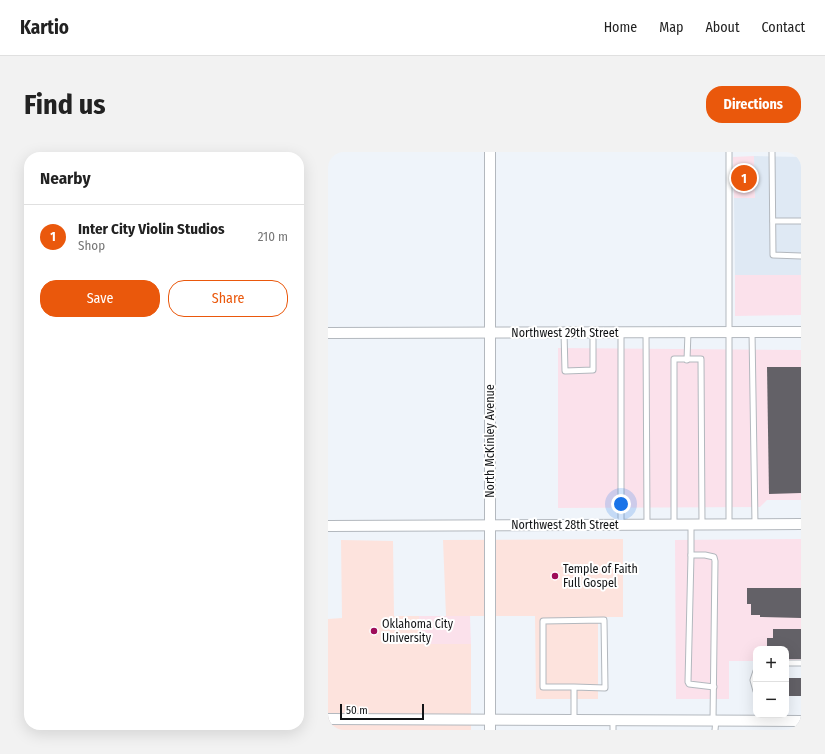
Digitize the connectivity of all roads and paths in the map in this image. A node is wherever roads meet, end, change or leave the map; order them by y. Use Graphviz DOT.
graph roads {
  1 [pos="490,152"];
  2 [pos="729,152"];
  3 [pos="772,152"];
  4 [pos="773,221"];
  5 [pos="801,221"];
  6 [pos="801,256"];
  7 [pos="564,332"];
  8 [pos="593,332"];
  9 [pos="622,332"];
  10 [pos="646,332"];
  11 [pos="688,332"];
  12 [pos="729,332"];
  13 [pos="752,332"];
  14 [pos="801,332"];
  15 [pos="328,333"];
  16 [pos="491,333"];
  17 [pos="687,360"];
  18 [pos="648,524"];
  19 [pos="674,524"];
  20 [pos="691,524"];
  21 [pos="702,524"];
  22 [pos="729,524"];
  23 [pos="755,524"];
  24 [pos="801,524"];
  25 [pos="490,525"];
  26 [pos="621,525"];
  27 [pos="328,526"];
  28 [pos="691,555"];
  29 [pos="789,662"];
  30 [pos="801,663"];
  31 [pos="574,687"];
  32 [pos="714,687"];
  33 [pos="765,718"];
  34 [pos="328,719"];
  35 [pos="574,720"];
  36 [pos="801,721"];
  37 [pos="715,724"];
  38 [pos="490,725"];
  39 [pos="613,725"];
  1 -- 16 [label="street, North McKinley Avenue"];
  2 -- 12 [label="lane"];
  3 -- 4 [label="lane"];
  4 -- 5 [label="lane"];
  4 -- 6 [label="lane"];
  7 -- 8 [label="street, Northwest 29th Street"];
  7 -- 8 [label="lane"];
  7 -- 16 [label="street, Northwest 29th Street"];
  8 -- 9 [label="street, Northwest 29th Street"];
  9 -- 10 [label="street, Northwest 29th Street"];
  9 -- 26 [label="lane"];
  10 -- 11 [label="street, Northwest 29th Street"];
  10 -- 18 [label="lane"];
  11 -- 12 [label="street, Northwest 29th Street"];
  11 -- 17 [label="lane"];
  12 -- 13 [label="street, Northwest 29th Street"];
  12 -- 22 [label="lane"];
  13 -- 14 [label="street, Northwest 29th Street"];
  13 -- 23 [label="lane"];
  15 -- 16 [label="street, Northwest 29th Street"];
  16 -- 25 [label="street, North McKinley Avenue"];
  17 -- 19 [label="lane"];
  17 -- 21 [label="lane"];
  18 -- 19 [label="street, Northwest 28th Street"];
  18 -- 26 [label="street, Northwest 28th Street"];
  19 -- 20 [label="street, Northwest 28th Street"];
  20 -- 21 [label="street, Northwest 28th Street"];
  20 -- 28 [label="lane"];
  21 -- 22 [label="street, Northwest 28th Street"];
  22 -- 23 [label="street, Northwest 28th Street"];
  23 -- 24 [label="street, Northwest 28th Street"];
  25 -- 26 [label="street, Northwest 28th Street"];
  25 -- 27 [label="street, Northwest 28th Street"];
  25 -- 38 [label="street, North McKinley Avenue"];
  28 -- 32 [label="lane"];
  28 -- 32 [label="lane"];
  29 -- 30 [label="lane"];
  31 -- 31 [label="lane"];
  31 -- 35 [label="lane"];
  32 -- 37 [label="lane"];
  33 -- 36 [label="street"];
  33 -- 37 [label="street"];
  34 -- 38 [label="street"];
  35 -- 38 [label="street"];
  35 -- 39 [label="street"];
  37 -- 39 [label="street"];
}
